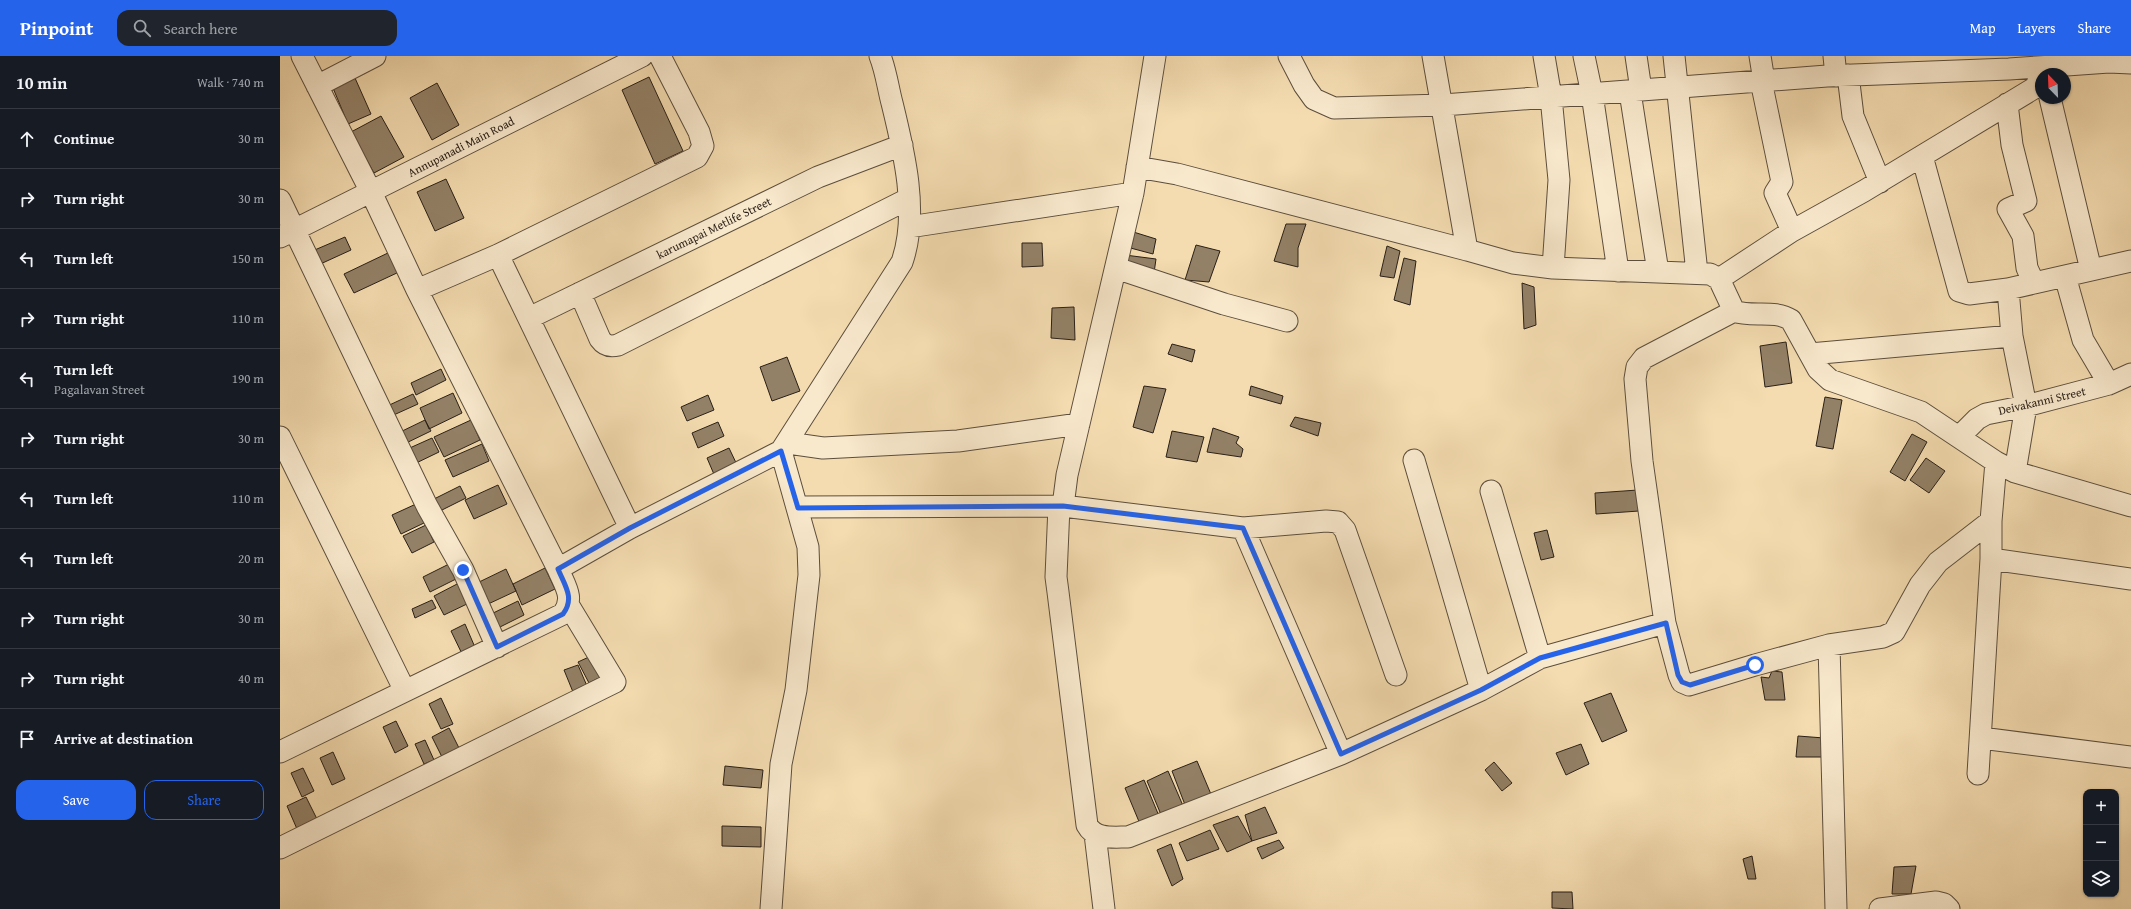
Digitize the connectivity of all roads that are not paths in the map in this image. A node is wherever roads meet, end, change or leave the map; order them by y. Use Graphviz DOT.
graph roads {
  1 [pos="302,56"];
  2 [pos="375,56"];
  3 [pos="642,56"];
  4 [pos="660,56"];
  5 [pos="880,56"];
  6 [pos="1155,56"];
  7 [pos="1289,56"];
  8 [pos="1433,56"];
  9 [pos="1544,56"];
  10 [pos="1584,56"];
  11 [pos="1636,56"];
  12 [pos="1674,56"];
  13 [pos="1760,56"];
  14 [pos="2129,61"];
  15 [pos="1976,63"];
  16 [pos="1905,65"];
  17 [pos="2036,66"];
  18 [pos="1840,69"];
  19 [pos="1763,81"];
  20 [pos="317,86"];
  21 [pos="1677,88"];
  22 [pos="1635,91"];
  23 [pos="1592,94"];
  24 [pos="1551,97"];
  25 [pos="2007,104"];
  26 [pos="2051,104"];
  27 [pos="1443,105"];
  28 [pos="902,145"];
  29 [pos="1922,156"];
  30 [pos="1137,167"];
  31 [pos="1880,182"];
  32 [pos="371,192"];
  33 [pos="1133,193"];
  34 [pos="908,199"];
  35 [pos="280,200"];
  36 [pos="909,227"];
  37 [pos="1792,230"];
  38 [pos="288,233"];
  39 [pos="1467,250"];
  40 [pos="498,255"];
  41 [pos="2131,261"];
  42 [pos="1116,268"];
  43 [pos="1553,268"];
  44 [pos="2091,270"];
  45 [pos="1618,271"];
  46 [pos="1658,272"];
  47 [pos="1697,272"];
  48 [pos="2065,276"];
  49 [pos="1719,279"];
  50 [pos="2034,283"];
  51 [pos="2008,289"];
  52 [pos="418,290"];
  53 [pos="580,293"];
  54 [pos="1734,311"];
  55 [pos="529,318"];
  56 [pos="1287,322"];
  57 [pos="2012,336"];
  58 [pos="1810,354"];
  59 [pos="2131,374"];
  60 [pos="2109,384"];
  61 [pos="2026,406"];
  62 [pos="1079,424"];
  63 [pos="280,437"];
  64 [pos="1959,437"];
  65 [pos="784,447"];
  66 [pos="1414,460"];
  67 [pos="1996,462"];
  68 [pos="2015,472"];
  69 [pos="1491,491"];
  70 [pos="1061,506"];
  71 [pos="2131,506"];
  72 [pos="798,508"];
  73 [pos="1991,521"];
  74 [pos="630,528"];
  75 [pos="1243,528"];
  76 [pos="1991,559"];
  77 [pos="558,569"];
  78 [pos="2131,579"];
  79 [pos="569,606"];
  80 [pos="1666,623"];
  81 [pos="1829,645"];
  82 [pos="497,647"];
  83 [pos="1540,658"];
  84 [pos="1396,675"];
  85 [pos="1481,690"];
  86 [pos="405,691"];
  87 [pos="1981,738"];
  88 [pos="280,752"];
  89 [pos="1341,754"];
  90 [pos="2131,757"];
  91 [pos="1978,774"];
  92 [pos="1094,834"];
  93 [pos="280,848"];
  94 [pos="771,909"];
  95 [pos="1104,909"];
  96 [pos="1836,909"];
  97 [pos="1880,909"];
  98 [pos="1949,909"];
  1 -- 20 [label="street"];
  2 -- 20 [label="street"];
  3 -- 32 [label="street, Annupanadi Main Road"];
  4 -- 40 [label="street"];
  5 -- 28 [label="street"];
  6 -- 30 [label="street"];
  7 -- 27 [label="street"];
  8 -- 27 [label="street"];
  9 -- 24 [label="street"];
  10 -- 23 [label="street"];
  11 -- 22 [label="street"];
  12 -- 21 [label="street"];
  13 -- 19 [label="street"];
  14 -- 17 [label="street"];
  15 -- 16 [label="street"];
  15 -- 17 [label="street"];
  16 -- 18 [label="street"];
  17 -- 25 [label="street"];
  18 -- 19 [label="street"];
  18 -- 31 [label="street"];
  19 -- 21 [label="street"];
  19 -- 37 [label="street"];
  20 -- 32 [label="street"];
  21 -- 22 [label="street"];
  21 -- 47 [label="street"];
  22 -- 23 [label="street"];
  22 -- 46 [label="street"];
  23 -- 24 [label="street"];
  23 -- 45 [label="street"];
  24 -- 27 [label="street"];
  24 -- 43 [label="street"];
  25 -- 29 [label="street"];
  25 -- 50 [label="street"];
  26 -- 44 [label="street"];
  27 -- 39 [label="street"];
  28 -- 34 [label="street"];
  28 -- 53 [label="street, karumapai Metlife Street"];
  29 -- 31 [label="street"];
  29 -- 51 [label="street"];
  30 -- 33 [label="street"];
  30 -- 39 [label="street"];
  31 -- 37 [label="street"];
  32 -- 38 [label="street, Annupanadi Main Road"];
  32 -- 52 [label="street"];
  33 -- 36 [label="street"];
  33 -- 42 [label="street"];
  34 -- 36 [label="street"];
  34 -- 53 [label="street"];
  35 -- 38 [label="street"];
  36 -- 65 [label="street"];
  37 -- 49 [label="street"];
  38 -- 82 [label="street"];
  39 -- 43 [label="street"];
  40 -- 52 [label="street"];
  40 -- 55 [label="street"];
  41 -- 44 [label="street"];
  42 -- 56 [label="street"];
  42 -- 62 [label="street"];
  43 -- 45 [label="street"];
  44 -- 48 [label="street"];
  45 -- 46 [label="street"];
  46 -- 47 [label="street"];
  47 -- 49 [label="street"];
  48 -- 50 [label="street"];
  48 -- 60 [label="street"];
  49 -- 54 [label="street"];
  50 -- 51 [label="street"];
  51 -- 57 [label="street"];
  52 -- 77 [label="street"];
  53 -- 55 [label="street, karumapai Metlife Street"];
  54 -- 58 [label="street"];
  54 -- 80 [label="street"];
  55 -- 74 [label="street"];
  57 -- 58 [label="street"];
  57 -- 61 [label="street"];
  58 -- 64 [label="street"];
  59 -- 60 [label="street, Deivakanni Street"];
  60 -- 61 [label="street, Deivakanni Street"];
  61 -- 64 [label="street, Deivakanni Street"];
  61 -- 68 [label="street"];
  62 -- 65 [label="street"];
  62 -- 70 [label="street"];
  63 -- 86 [label="street"];
  64 -- 67 [label="street"];
  65 -- 72 [label="street"];
  65 -- 74 [label="street"];
  66 -- 85 [label="street"];
  67 -- 68 [label="street"];
  67 -- 73 [label="street"];
  68 -- 71 [label="street"];
  69 -- 83 [label="street"];
  70 -- 72 [label="street"];
  70 -- 75 [label="street"];
  70 -- 92 [label="street"];
  72 -- 94 [label="street"];
  73 -- 76 [label="street"];
  73 -- 81 [label="street"];
  74 -- 77 [label="street"];
  75 -- 84 [label="street"];
  75 -- 89 [label="street"];
  76 -- 78 [label="street"];
  76 -- 87 [label="street"];
  77 -- 79 [label="street"];
  79 -- 82 [label="street"];
  79 -- 93 [label="street"];
  80 -- 81 [label="street"];
  80 -- 83 [label="street"];
  81 -- 96 [label="street"];
  82 -- 86 [label="street"];
  83 -- 85 [label="street"];
  85 -- 89 [label="street"];
  86 -- 88 [label="street"];
  87 -- 90 [label="street"];
  87 -- 91 [label="street"];
  89 -- 92 [label="street"];
  92 -- 95 [label="street"];
  97 -- 98 [label="street"];
}
